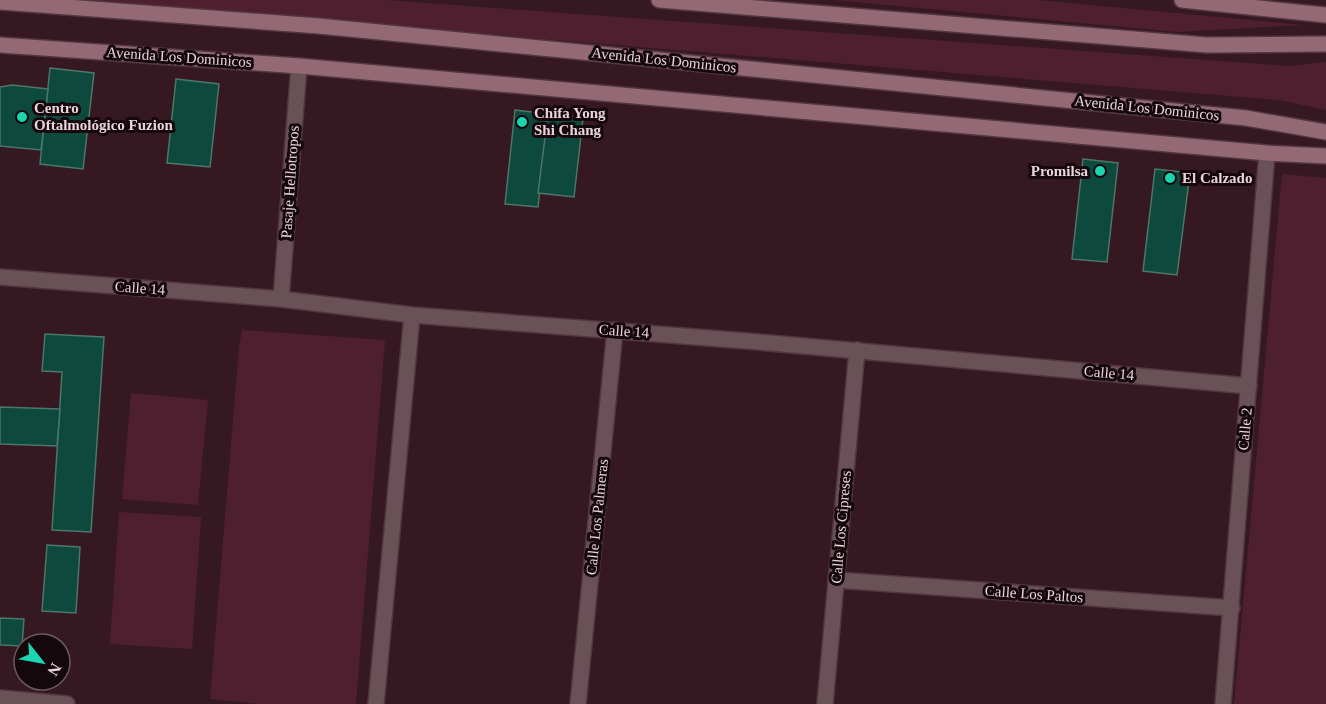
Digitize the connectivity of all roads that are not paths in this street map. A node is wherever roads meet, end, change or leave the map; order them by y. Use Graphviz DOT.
graph roads {
  1 [pos="659,0"];
  2 [pos="1182,0"];
  3 [pos="0,2"];
  4 [pos="1326,15"];
  5 [pos="1326,44"];
  6 [pos="0,45"];
  7 [pos="298,66"];
  8 [pos="1326,132"];
  9 [pos="1268,153"];
  10 [pos="1326,156"];
  11 [pos="0,277"];
  12 [pos="281,299"];
  13 [pos="412,315"];
  14 [pos="615,330"];
  15 [pos="857,350"];
  16 [pos="1249,386"];
  17 [pos="836,580"];
  18 [pos="1232,609"];
  19 [pos="0,698"];
  20 [pos="67,704"];
  21 [pos="376,704"];
  22 [pos="578,704"];
  23 [pos="825,704"];
  24 [pos="1224,704"];
  1 -- 5 [label="main road"];
  2 -- 4 [label="main road"];
  3 -- 8 [label="main road, Avenida Los Dominicos"];
  6 -- 7 [label="main road, Avenida Los Dominicos"];
  7 -- 9 [label="main road, Avenida Los Dominicos"];
  7 -- 12 [label="street, Pasaje Hellotropos"];
  9 -- 10 [label="main road, Avenida Los Dominicos"];
  9 -- 16 [label="street, Calle 2"];
  11 -- 12 [label="street, Calle 14"];
  12 -- 13 [label="street, Calle 14"];
  13 -- 14 [label="street, Calle 14"];
  13 -- 21 [label="street"];
  14 -- 15 [label="street, Calle 14"];
  14 -- 22 [label="street, Calle Los Palmeras"];
  15 -- 16 [label="street, Calle 14"];
  15 -- 17 [label="street, Calle Los Cipreses"];
  16 -- 18 [label="street, Calle 2"];
  17 -- 18 [label="street, Calle Los Paltos"];
  17 -- 23 [label="street, Calle Los Cipreses"];
  18 -- 24 [label="street, Calle 2"];
  19 -- 20 [label="street"];
}
